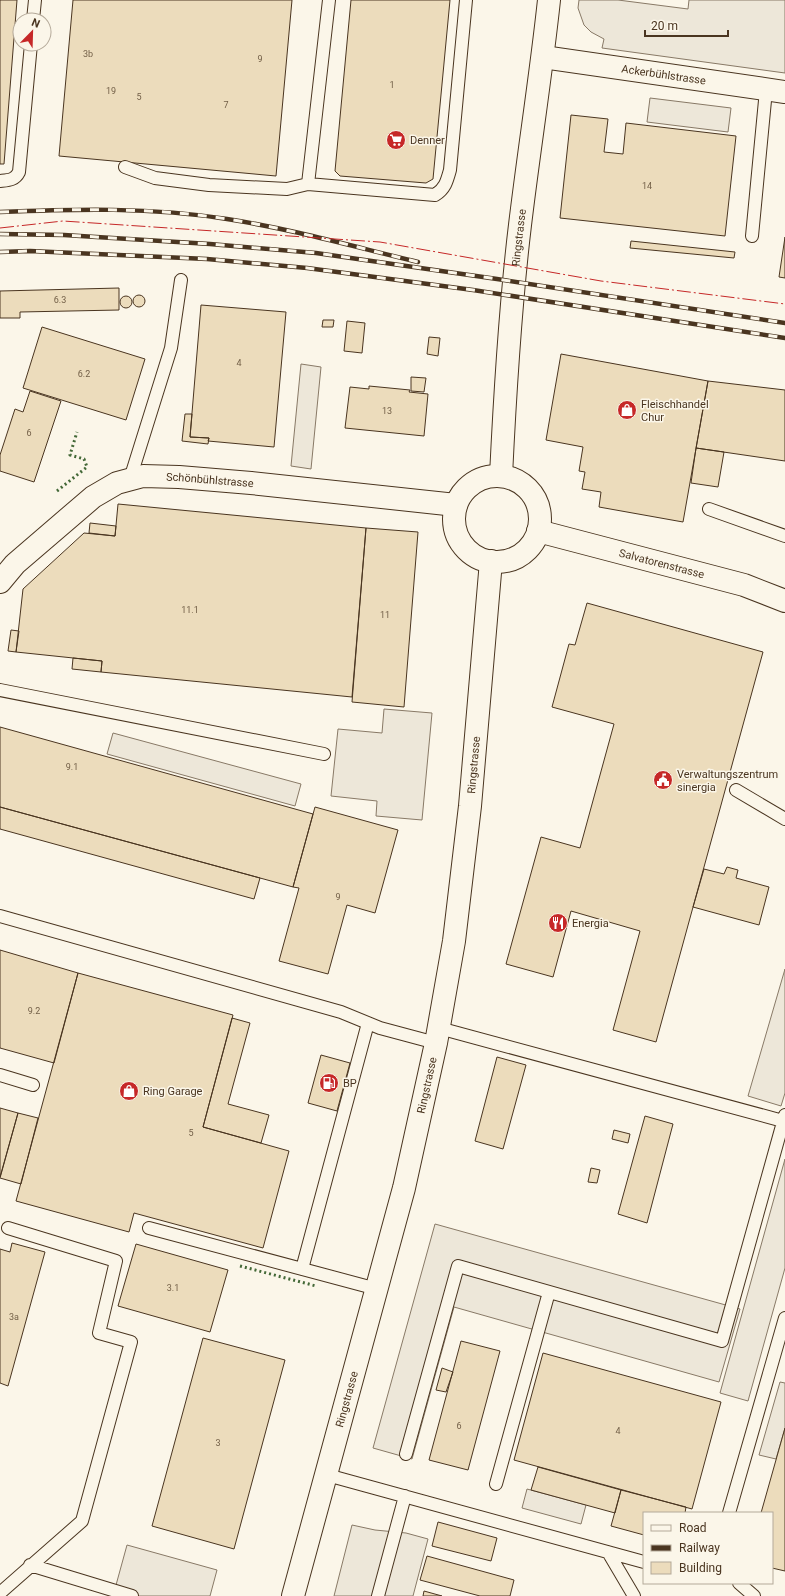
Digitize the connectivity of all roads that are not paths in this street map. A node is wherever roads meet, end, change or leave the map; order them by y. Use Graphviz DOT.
graph roads {
  1 [pos="35,0"];
  2 [pos="329,0"];
  3 [pos="466,0"];
  4 [pos="549,0"];
  5 [pos="34,12"];
  6 [pos="30,52"];
  7 [pos="543,58"];
  8 [pos="776,91"];
  9 [pos="125,167"];
  10 [pos="0,181"];
  11 [pos="308,184"];
  12 [pos="752,236"];
  13 [pos="181,280"];
  14 [pos="501,476"];
  15 [pos="130,479"];
  16 [pos="456,505"];
  17 [pos="709,508"];
  18 [pos="538,531"];
  19 [pos="785,536"];
  20 [pos="491,561"];
  21 [pos="0,582"];
  22 [pos="785,601"];
  23 [pos="0,690"];
  24 [pos="324,754"];
  25 [pos="736,790"];
  26 [pos="785,819"];
  27 [pos="0,916"];
  28 [pos="368,1023"];
  29 [pos="438,1035"];
  30 [pos="0,1076"];
  31 [pos="33,1085"];
  32 [pos="784,1118"];
  33 [pos="8,1228"];
  34 [pos="149,1228"];
  35 [pos="302,1269"];
  36 [pos="376,1289"];
  37 [pos="549,1292"];
  38 [pos="785,1318"];
  39 [pos="406,1454"];
  40 [pos="327,1475"];
  41 [pos="496,1484"];
  42 [pos="405,1496"];
  43 [pos="729,1512"];
  44 [pos="608,1552"];
  45 [pos="643,1562"];
  46 [pos="30,1565"];
  47 [pos="740,1584"];
  48 [pos="0,1593"];
  49 [pos="132,1596"];
  50 [pos="293,1596"];
  51 [pos="378,1596"];
  52 [pos="634,1596"];
  53 [pos="754,1596"];
  1 -- 5 [label="lane"];
  2 -- 11 [label="lane"];
  3 -- 11 [label="lane"];
  4 -- 7 [label="main road, Ringstrasse"];
  6 -- 10 [label="lane"];
  7 -- 8 [label="main road, Ackerbühlstrasse"];
  7 -- 14 [label="main road, Ringstrasse"];
  8 -- 12 [label="lane"];
  9 -- 11 [label="lane"];
  13 -- 15 [label="lane"];
  14 -- 16 [label="main road"];
  14 -- 18 [label="main road"];
  15 -- 16 [label="main road, Schönbühlstrasse"];
  15 -- 21 [label="main road, Schönbühlstrasse"];
  16 -- 20 [label="main road"];
  17 -- 19 [label="lane"];
  18 -- 20 [label="main road"];
  18 -- 22 [label="main road, Salvatorenstrasse"];
  20 -- 29 [label="main road, Ringstrasse"];
  23 -- 24 [label="lane"];
  25 -- 26 [label="lane"];
  27 -- 28 [label="lane"];
  28 -- 29 [label="lane"];
  28 -- 35 [label="lane"];
  29 -- 32 [label="lane"];
  29 -- 36 [label="main road, Ringstrasse"];
  30 -- 31 [label="lane"];
  32 -- 37 [label="lane"];
  33 -- 46 [label="lane"];
  34 -- 35 [label="lane"];
  35 -- 36 [label="lane"];
  36 -- 40 [label="main road, Ringstrasse"];
  37 -- 39 [label="lane"];
  37 -- 41 [label="lane"];
  38 -- 43 [label="lane"];
  40 -- 42 [label="lane"];
  40 -- 50 [label="main road, Ringstrasse"];
  42 -- 44 [label="lane"];
  42 -- 51 [label="lane"];
  44 -- 45 [label="lane"];
  44 -- 52 [label="lane"];
  46 -- 48 [label="lane"];
  46 -- 49 [label="lane"];
  47 -- 53 [label="lane"];
}
